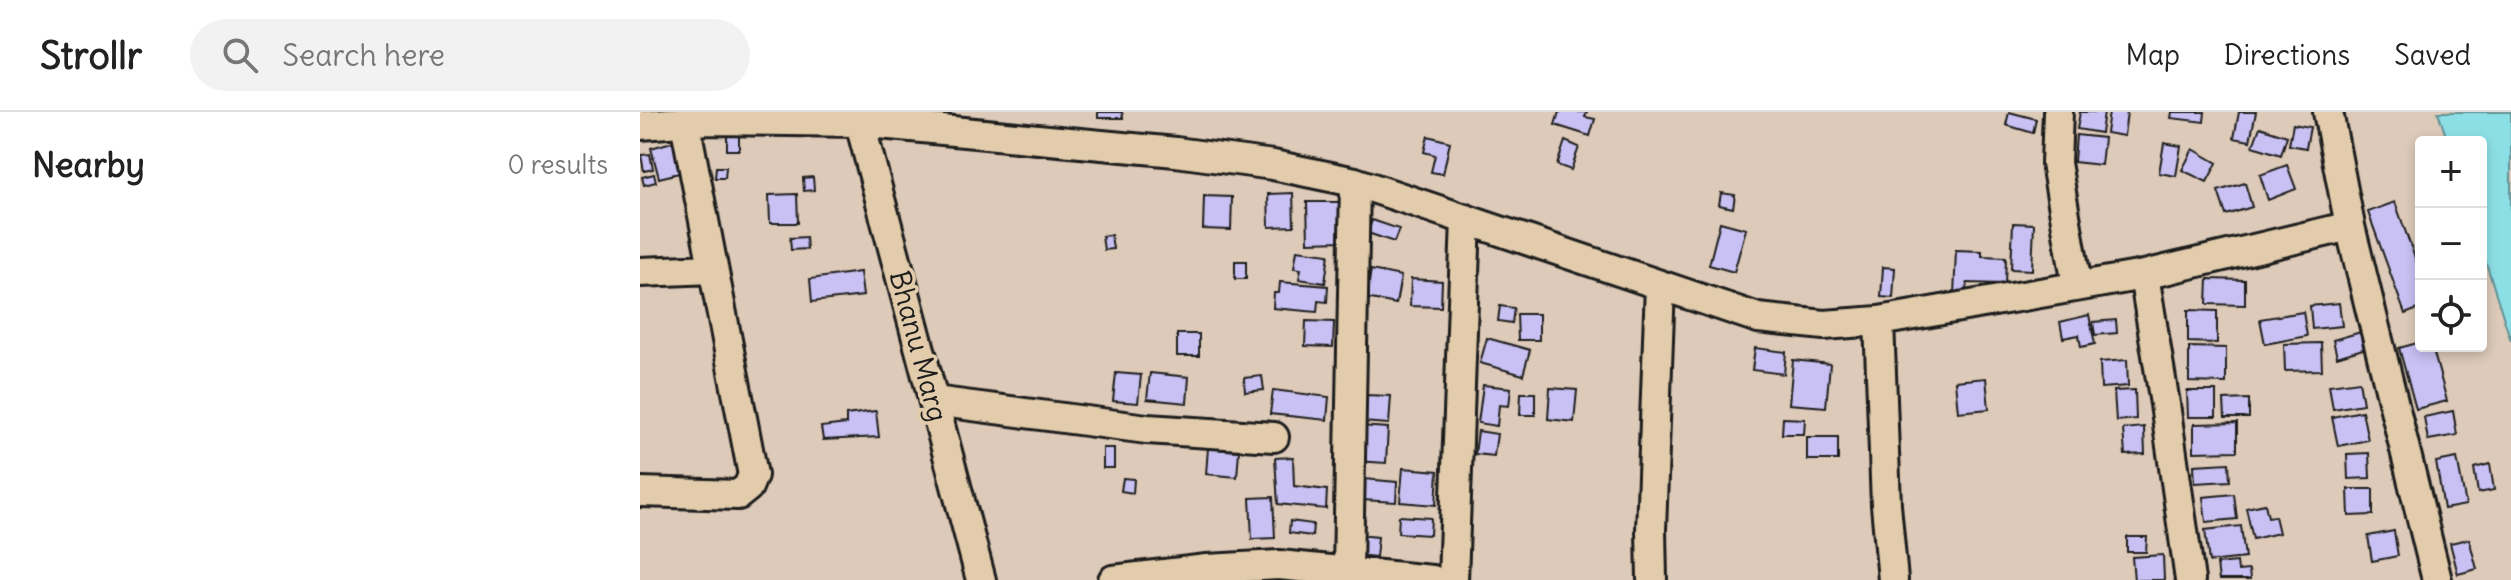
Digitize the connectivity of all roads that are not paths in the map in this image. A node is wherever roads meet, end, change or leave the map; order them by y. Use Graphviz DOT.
graph roads {
  1 [pos="2058,112"];
  2 [pos="2328,112"];
  3 [pos="858,117"];
  4 [pos="701,118"];
  5 [pos="640,125"];
  6 [pos="1355,182"];
  7 [pos="1466,219"];
  8 [pos="2350,226"];
  9 [pos="713,269"];
  10 [pos="640,272"];
  11 [pos="2144,275"];
  12 [pos="1660,285"];
  13 [pos="2077,285"];
  14 [pos="1879,321"];
  15 [pos="934,401"];
  16 [pos="1274,437"];
  17 [pos="640,492"];
  18 [pos="1348,571"];
  19 [pos="981,580"];
  20 [pos="1113,580"];
  21 [pos="1432,580"];
  22 [pos="1453,580"];
  23 [pos="1652,580"];
  24 [pos="1893,580"];
  25 [pos="2190,580"];
  26 [pos="2437,580"];
  1 -- 13 [label="street"];
  2 -- 8 [label="street"];
  3 -- 4 [label="street"];
  3 -- 6 [label="street"];
  3 -- 15 [label="street, Bhanu Marg"];
  4 -- 5 [label="street"];
  4 -- 9 [label="street"];
  6 -- 7 [label="street"];
  6 -- 18 [label="street"];
  7 -- 12 [label="street"];
  7 -- 22 [label="street"];
  8 -- 11 [label="street"];
  8 -- 26 [label="street"];
  9 -- 10 [label="street"];
  9 -- 17 [label="street"];
  11 -- 13 [label="street"];
  11 -- 25 [label="street"];
  12 -- 14 [label="street"];
  12 -- 23 [label="street"];
  13 -- 14 [label="street"];
  14 -- 24 [label="street"];
  15 -- 16 [label="street"];
  15 -- 19 [label="street, Bhanu Marg"];
  18 -- 20 [label="street"];
  18 -- 21 [label="street"];
}
